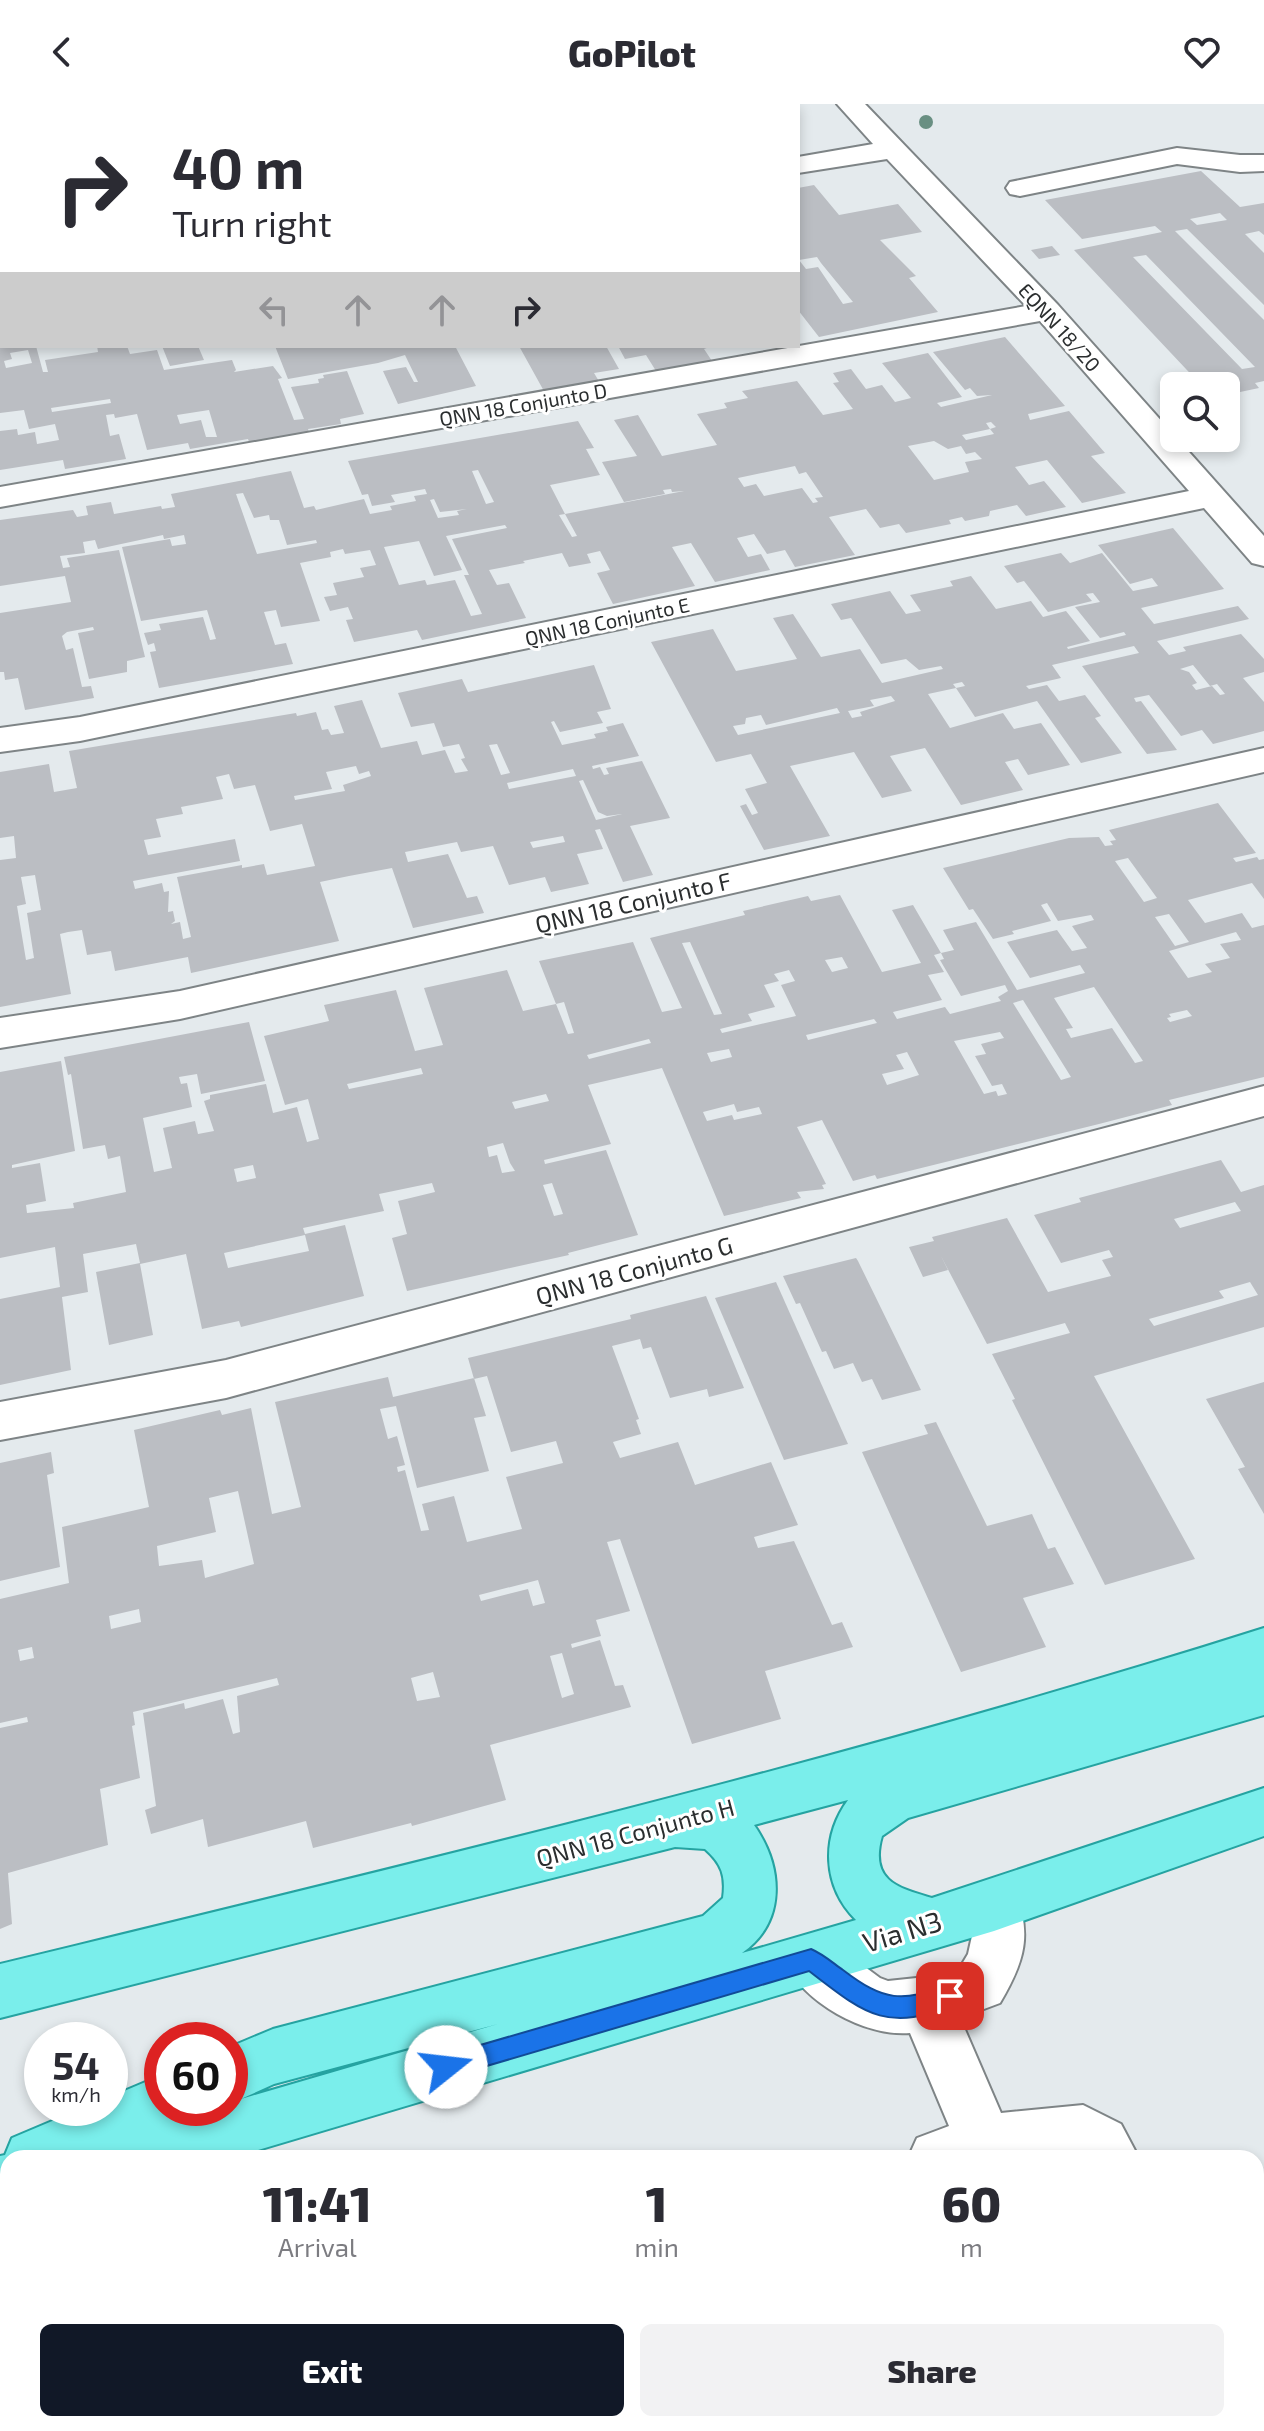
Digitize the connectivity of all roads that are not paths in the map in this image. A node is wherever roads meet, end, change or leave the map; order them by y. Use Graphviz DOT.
graph roads {
  1 [pos="850,104"];
  2 [pos="895,149"];
  3 [pos="1264,163"];
  4 [pos="800,165"];
  5 [pos="1020,188"];
  6 [pos="1047,311"];
  7 [pos="1213,496"];
  8 [pos="0,497"];
  9 [pos="1264,556"];
  10 [pos="0,740"];
  11 [pos="1264,760"];
  12 [pos="0,1033"];
  13 [pos="1264,1101"];
  14 [pos="0,1421"];
  15 [pos="1264,1650"];
  16 [pos="1264,1692"];
  17 [pos="1264,1812"];
  18 [pos="676,1823"];
  19 [pos="994,1905"];
  20 [pos="928,1922"];
  21 [pos="811,1960"];
  22 [pos="0,1991"];
  23 [pos="926,2004"];
  24 [pos="248,2067"];
  25 [pos="155,2142"];
  26 [pos="94,2150"];
  27 [pos="961,2150"];
  28 [pos="968,2150"];
  29 [pos="1105,2150"];
  1 -- 2 [label="street, EQNN 18/20"];
  2 -- 4 [label="street"];
  2 -- 6 [label="street, EQNN 18/20"];
  3 -- 5 [label="street"];
  6 -- 7 [label="street, EQNN 18/20"];
  6 -- 8 [label="street, QNN 18 Conjunto D"];
  7 -- 9 [label="street, EQNN 18/20"];
  7 -- 10 [label="street, QNN 18 Conjunto E"];
  11 -- 12 [label="street, QNN 18 Conjunto F"];
  13 -- 14 [label="street, QNN 18 Conjunto G"];
  15 -- 18 [label="main road, QNN 18 Conjunto H"];
  16 -- 20 [label="main road"];
  17 -- 19 [label="main road, Via N3"];
  18 -- 22 [label="main road, QNN 18 Conjunto H"];
  18 -- 24 [label="main road"];
  19 -- 20 [label="main road, Via N3"];
  19 -- 23 [label="street"];
  20 -- 21 [label="main road, Via N3"];
  21 -- 23 [label="street"];
  21 -- 25 [label="main road, Via N3"];
  23 -- 27 [label="street"];
  25 -- 26 [label="main road, Via N3"];
  28 -- 29 [label="street"];
}
